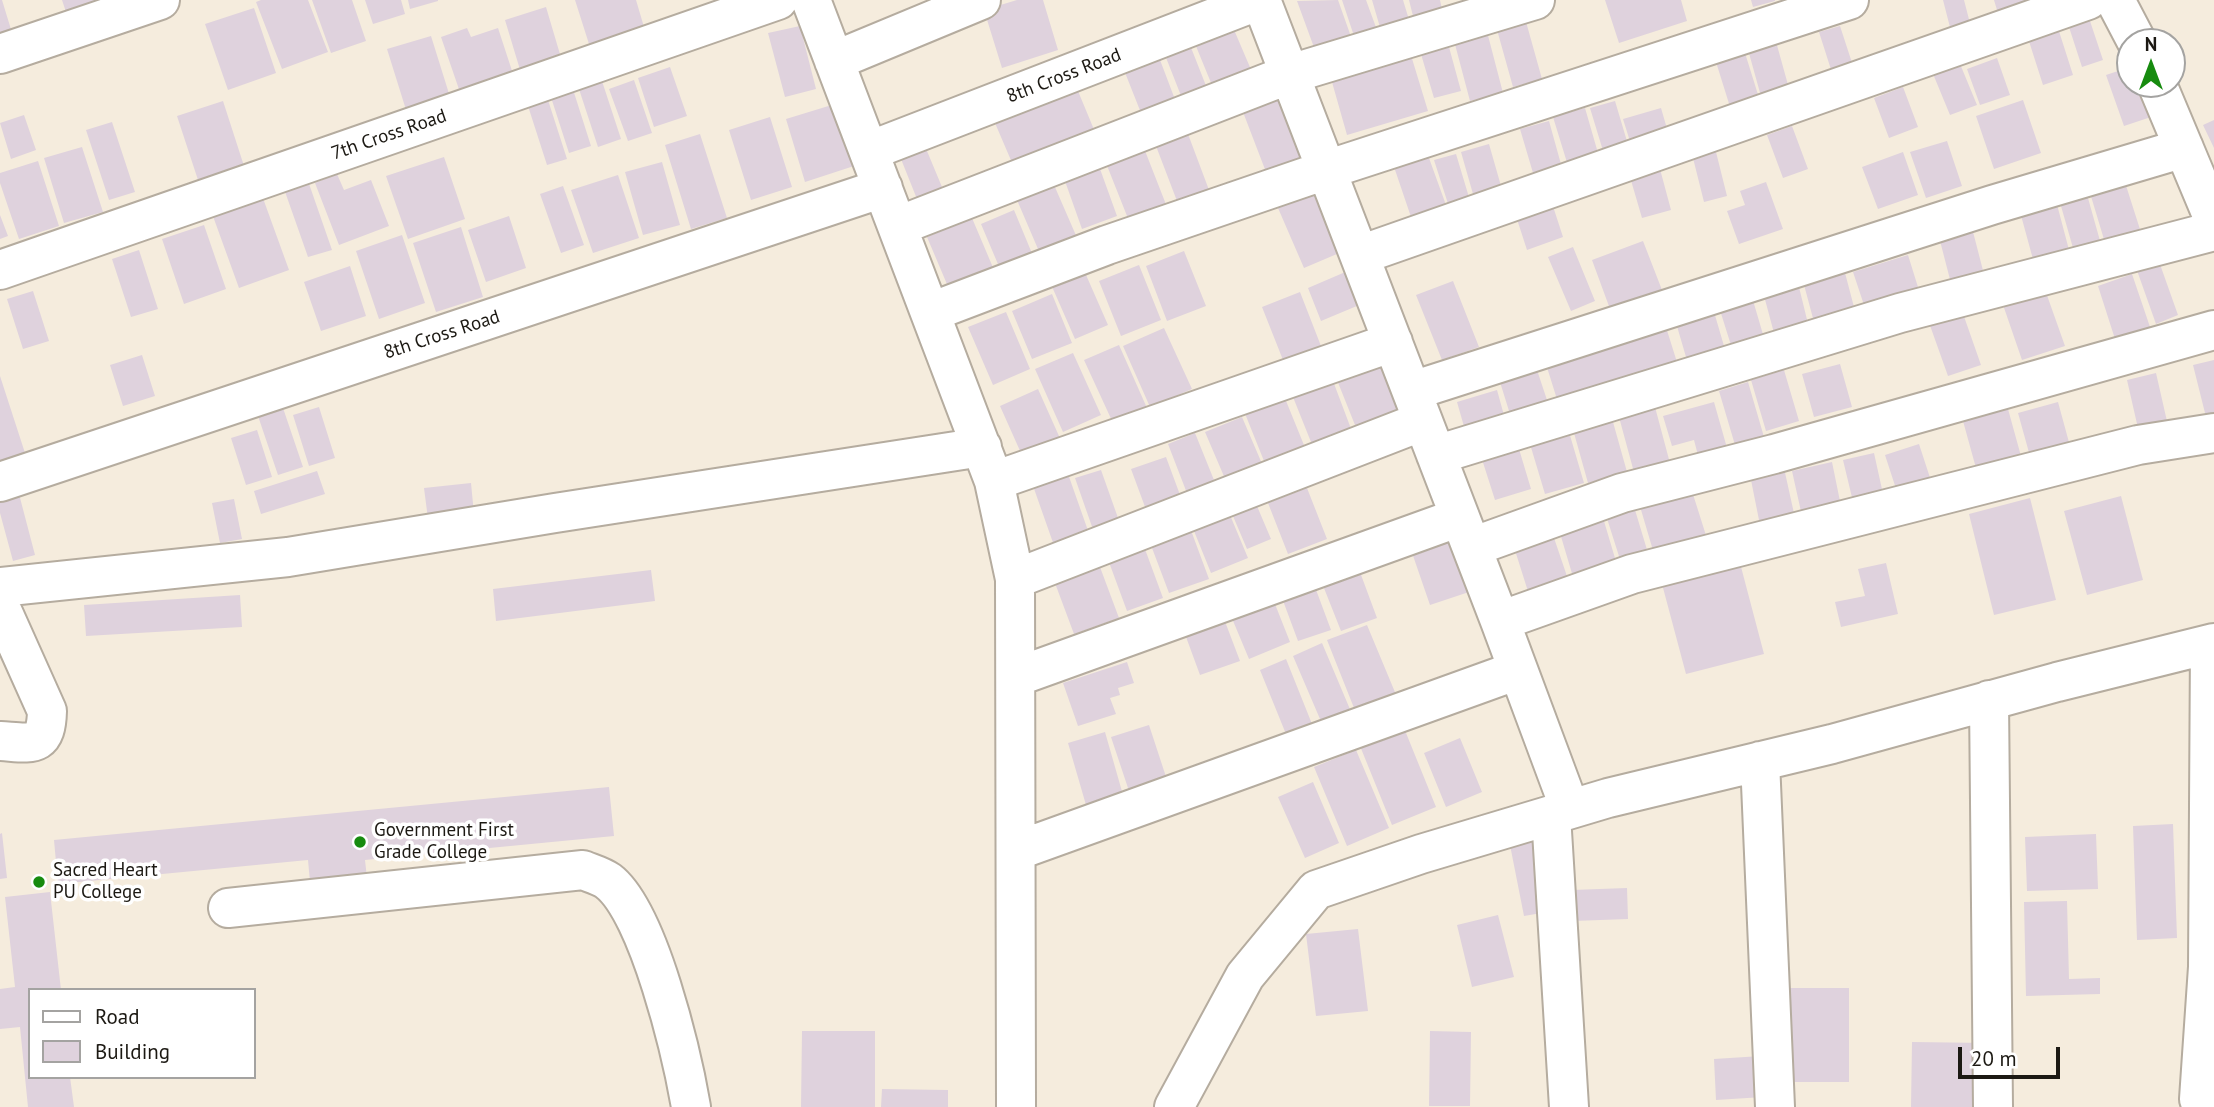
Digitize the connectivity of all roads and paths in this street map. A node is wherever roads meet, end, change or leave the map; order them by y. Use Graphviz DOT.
graph roads {
  1 [pos="160,0"];
  2 [pos="779,0"];
  3 [pos="811,0"];
  4 [pos="981,0"];
  5 [pos="1261,0"];
  6 [pos="1535,0"];
  7 [pos="1849,0"];
  8 [pos="2088,0"];
  9 [pos="2115,0"];
  10 [pos="2130,28"];
  11 [pos="0,54"];
  12 [pos="834,61"];
  13 [pos="1290,74"];
  14 [pos="2163,98"];
  15 [pos="2184,148"];
  16 [pos="869,151"];
  17 [pos="1326,170"];
  18 [pos="883,188"];
  19 [pos="2214,220"];
  20 [pos="898,226"];
  21 [pos="2214,231"];
  22 [pos="1360,255"];
  23 [pos="0,270"];
  24 [pos="931,312"];
  25 [pos="2214,331"];
  26 [pos="1393,342"];
  27 [pos="1424,422"];
  28 [pos="2214,433"];
  29 [pos="988,464"];
  30 [pos="0,482"];
  31 [pos="1466,532"];
  32 [pos="1015,579"];
  33 [pos="0,587"];
  34 [pos="0,606"];
  35 [pos="1500,621"];
  36 [pos="2212,644"];
  37 [pos="1518,670"];
  38 [pos="1016,677"];
  39 [pos="1989,700"];
  40 [pos="0,741"];
  41 [pos="1760,761"];
  42 [pos="1561,812"];
  43 [pos="1016,851"];
  44 [pos="228,908"];
  45 [pos="691,1107"];
  46 [pos="1016,1107"];
  47 [pos="1174,1107"];
  48 [pos="1569,1107"];
  49 [pos="1775,1107"];
  50 [pos="1993,1107"];
  51 [pos="2207,1107"];
  1 -- 11 [label="street"];
  2 -- 23 [label="street, 7th Cross Road"];
  3 -- 12 [label="street"];
  4 -- 12 [label="street"];
  5 -- 13 [label="street"];
  5 -- 16 [label="street, 8th Cross Road"];
  6 -- 13 [label="street"];
  7 -- 17 [label="street"];
  8 -- 22 [label="street"];
  9 -- 10 [label="street"];
  12 -- 16 [label="street"];
  13 -- 17 [label="street"];
  13 -- 20 [label="street"];
  14 -- 15 [label="street"];
  15 -- 19 [label="street"];
  15 -- 27 [label="street"];
  16 -- 18 [label="street"];
  17 -- 22 [label="street"];
  17 -- 24 [label="street"];
  18 -- 20 [label="street"];
  18 -- 30 [label="street, 8th Cross Road"];
  20 -- 24 [label="street"];
  21 -- 27 [label="street"];
  22 -- 26 [label="street"];
  24 -- 29 [label="street"];
  25 -- 31 [label="street"];
  26 -- 27 [label="street"];
  26 -- 29 [label="street"];
  27 -- 31 [label="street"];
  27 -- 32 [label="street"];
  28 -- 35 [label="street"];
  29 -- 32 [label="street"];
  29 -- 33 [label="street"];
  31 -- 35 [label="street"];
  31 -- 38 [label="street"];
  32 -- 38 [label="street"];
  34 -- 40 [label="street"];
  35 -- 37 [label="street"];
  36 -- 39 [label="street"];
  36 -- 51 [label="street"];
  37 -- 42 [label="street"];
  37 -- 43 [label="street"];
  38 -- 43 [label="street"];
  39 -- 41 [label="street"];
  39 -- 50 [label="street"];
  41 -- 42 [label="street"];
  41 -- 49 [label="street"];
  42 -- 47 [label="street"];
  42 -- 48 [label="street"];
  43 -- 46 [label="street"];
  44 -- 45 [label="street"];
}
